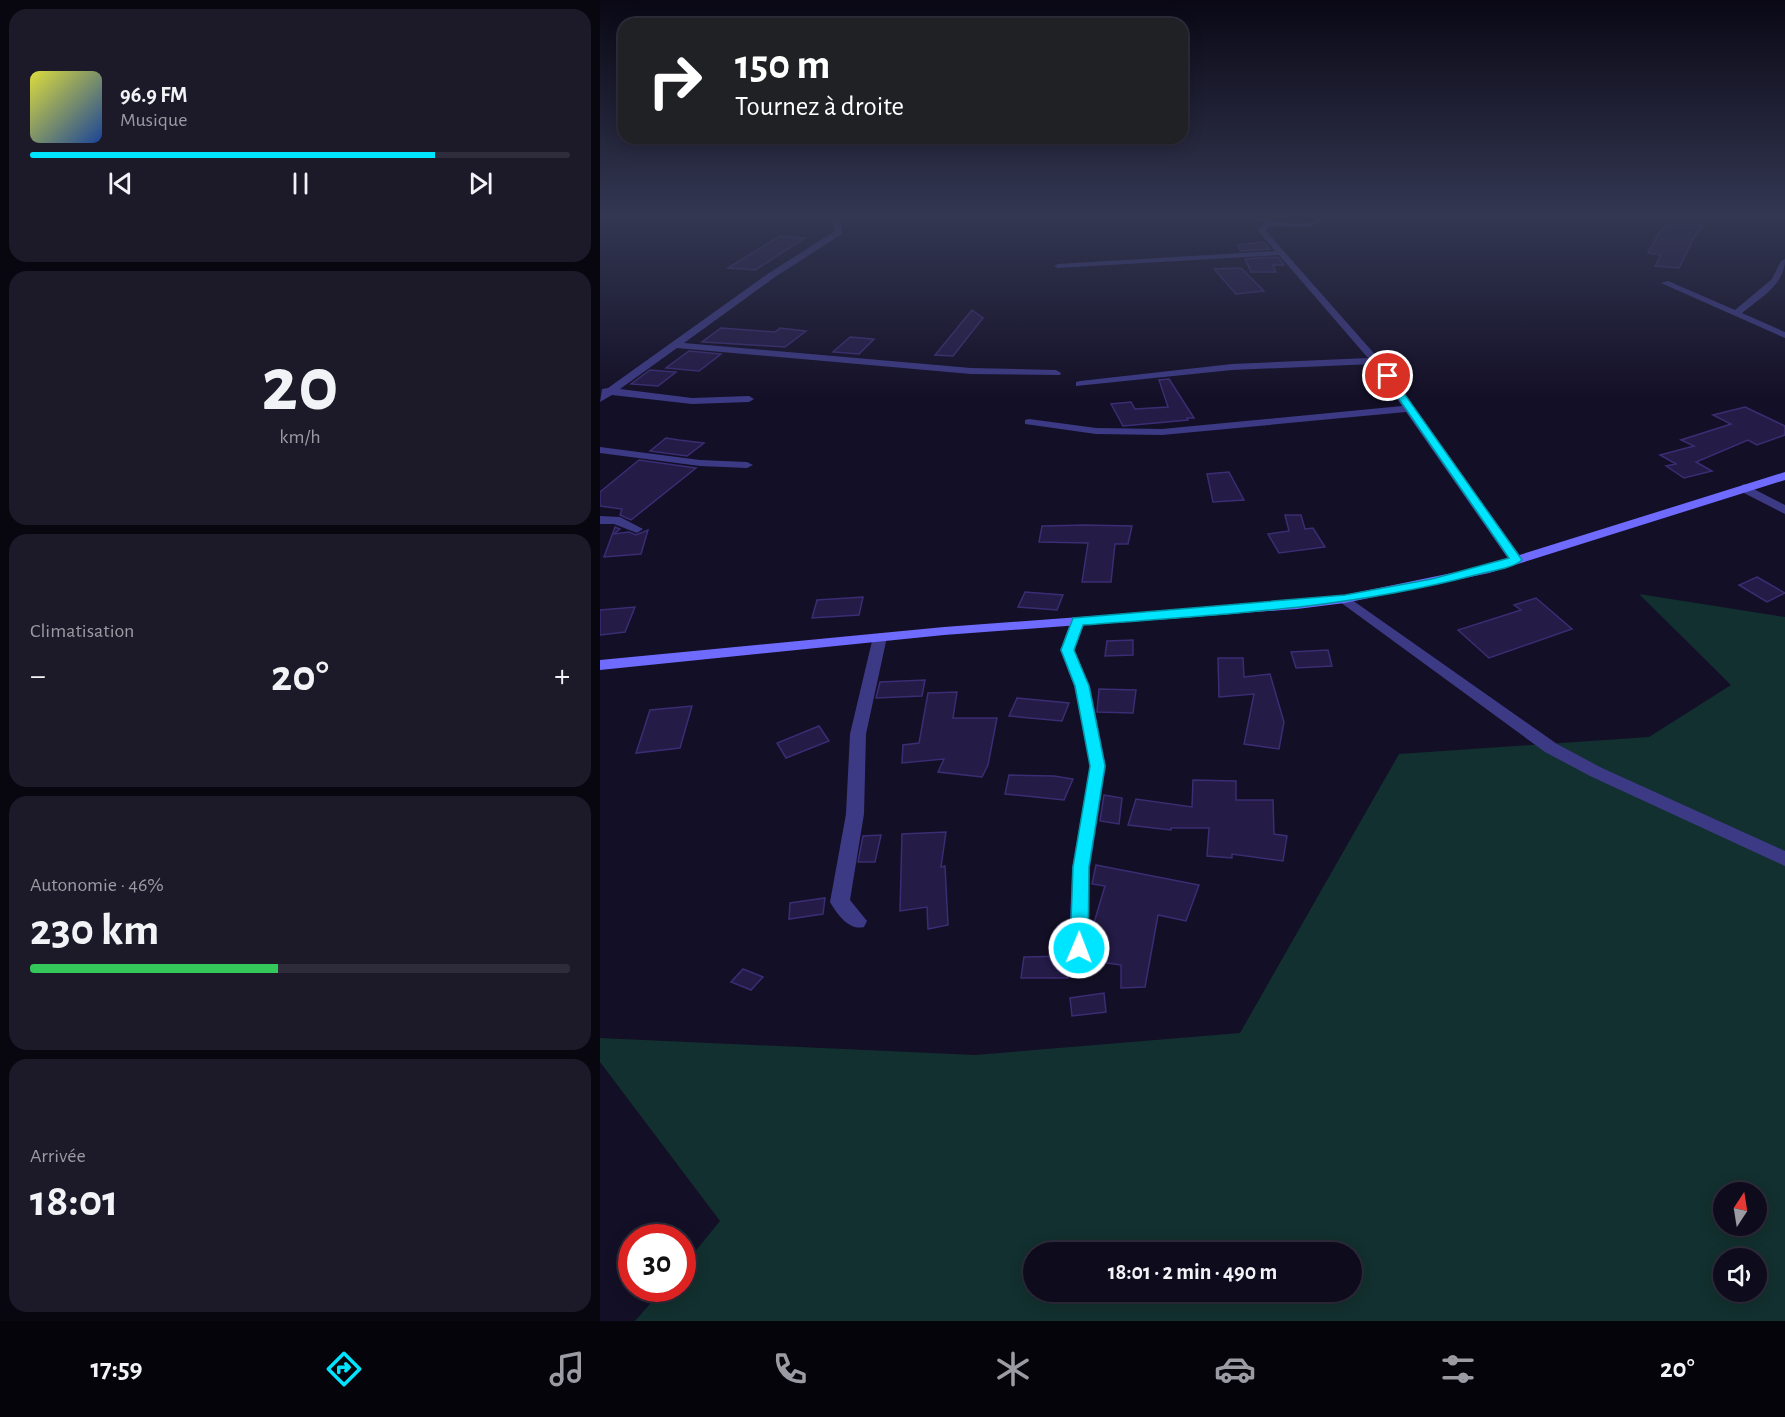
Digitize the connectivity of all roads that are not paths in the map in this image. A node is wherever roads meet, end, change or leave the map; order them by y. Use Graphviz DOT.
graph roads {
  1 [pos="770,277"];
  2 [pos="1300,277"];
  3 [pos="1778,277"];
  4 [pos="1665,283"];
  5 [pos="1737,313"];
  6 [pos="1785,334"];
  7 [pos="675,345"];
  8 [pos="1376,361"];
  9 [pos="1056,373"];
  10 [pos="1080,384"];
  11 [pos="605,391"];
  12 [pos="600,399"];
  13 [pos="748,399"];
  14 [pos="1411,408"];
  15 [pos="1029,422"];
  16 [pos="600,450"];
  17 [pos="747,465"];
  18 [pos="1785,476"];
  19 [pos="1744,488"];
  20 [pos="1785,510"];
  21 [pos="600,520"];
  22 [pos="637,529"];
  23 [pos="1516,560"];
  24 [pos="1345,599"];
  25 [pos="1078,621"];
  26 [pos="880,637"];
  27 [pos="600,665"];
  28 [pos="1785,859"];
  29 [pos="857,921"];
  30 [pos="1079,948"];
  1 -- 7 [label="street"];
  2 -- 8 [label="street"];
  3 -- 5 [label="street"];
  4 -- 5 [label="street"];
  5 -- 6 [label="street"];
  7 -- 9 [label="street"];
  7 -- 11 [label="street"];
  8 -- 10 [label="street"];
  8 -- 14 [label="street"];
  11 -- 12 [label="street"];
  11 -- 13 [label="street"];
  14 -- 15 [label="street"];
  14 -- 23 [label="street"];
  16 -- 17 [label="street"];
  18 -- 19 [label="street"];
  19 -- 20 [label="street"];
  19 -- 23 [label="street"];
  21 -- 22 [label="street"];
  23 -- 24 [label="street"];
  24 -- 25 [label="street"];
  24 -- 28 [label="street"];
  25 -- 26 [label="street"];
  25 -- 30 [label="street"];
  26 -- 27 [label="street"];
  26 -- 29 [label="street"];
}
